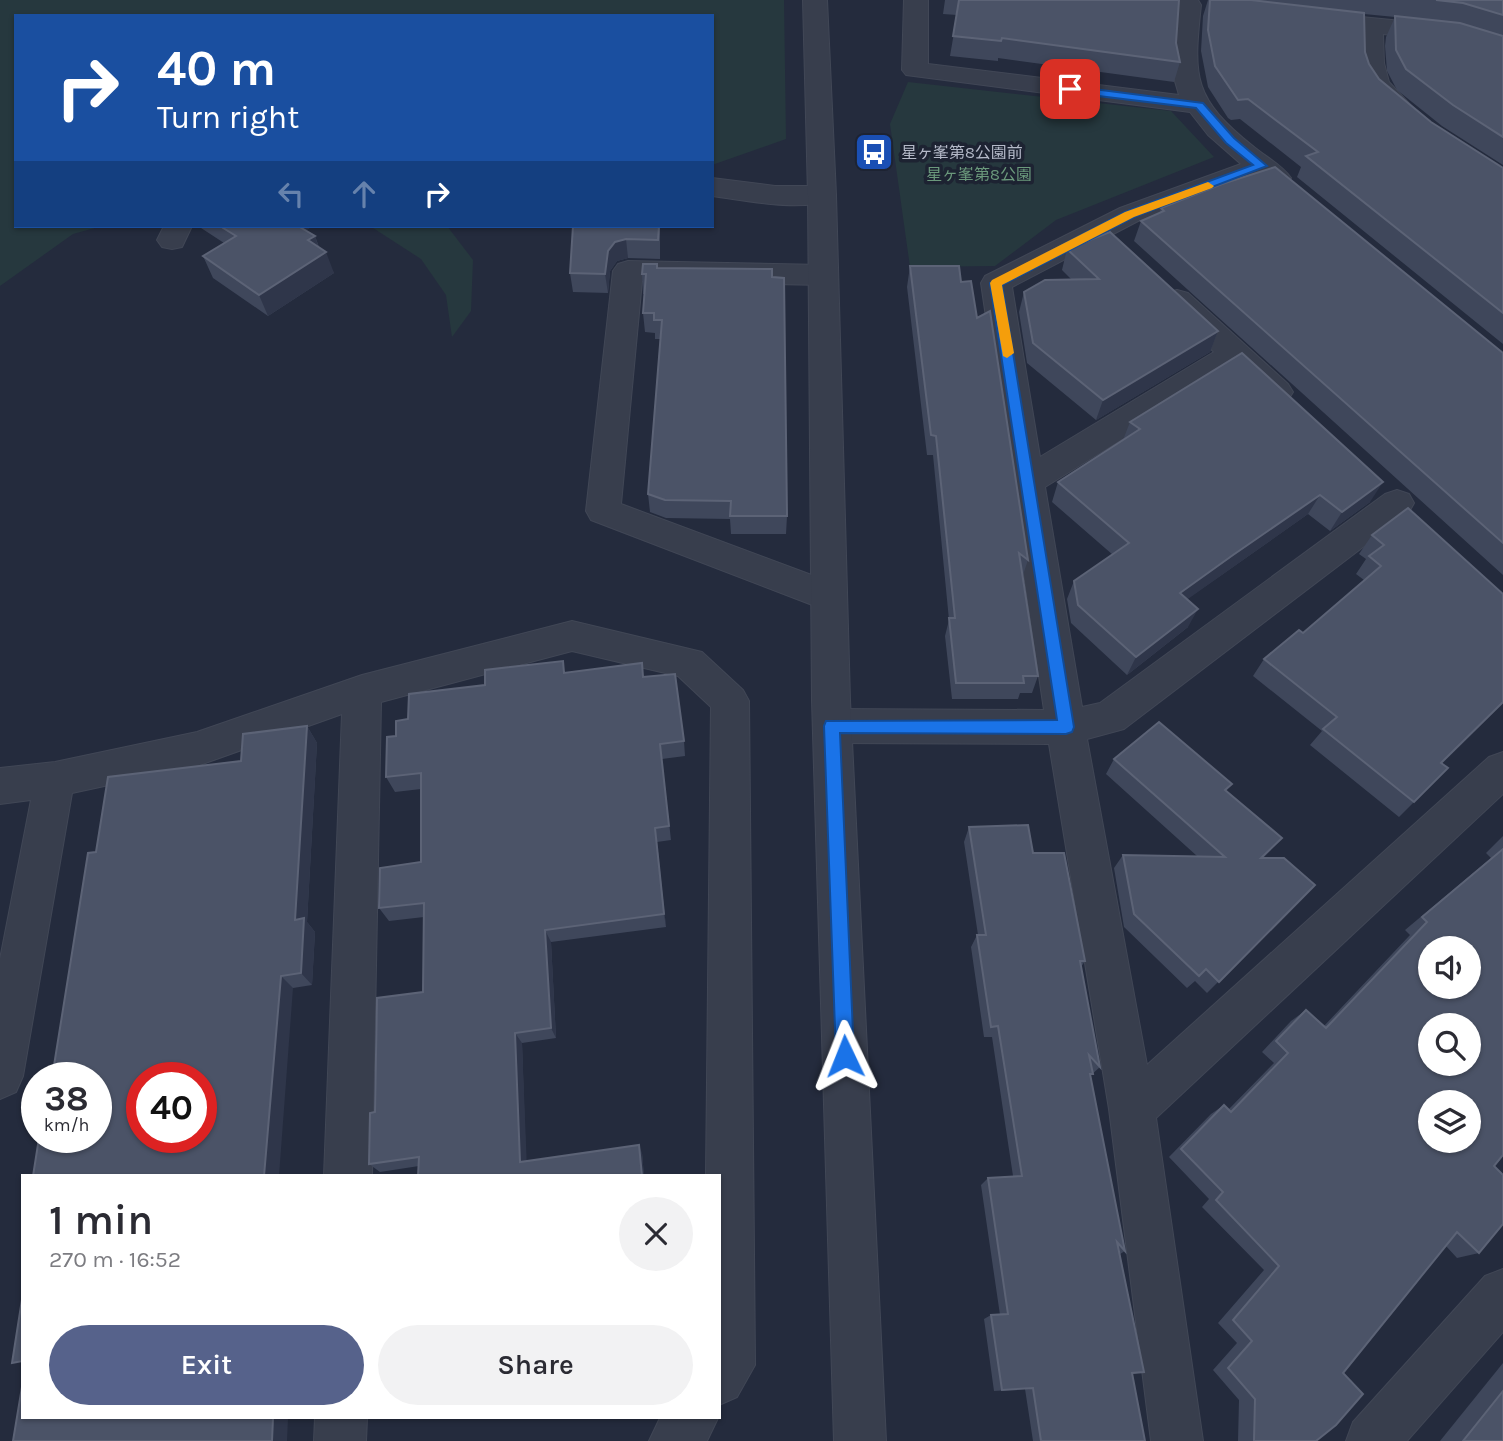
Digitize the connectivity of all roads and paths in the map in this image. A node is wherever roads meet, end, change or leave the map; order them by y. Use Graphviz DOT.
graph roads {
  1 [pos="815,0"];
  2 [pos="916,0"];
  3 [pos="1189,5"];
  4 [pos="1292,16"];
  5 [pos="1370,25"];
  6 [pos="1503,49"];
  7 [pos="1199,105"];
  8 [pos="1426,127"];
  9 [pos="1262,166"];
  10 [pos="714,187"];
  11 [pos="1293,192"];
  12 [pos="822,195"];
  13 [pos="823,275"];
  14 [pos="1158,283"];
  15 [pos="1235,354"];
  16 [pos="1296,410"];
  17 [pos="1028,481"];
  18 [pos="1397,503"];
  19 [pos="828,596"];
  20 [pos="362,691"];
  21 [pos="832,726"];
  22 [pos="1066,727"];
  23 [pos="1503,769"];
  24 [pos="55,779"];
  25 [pos="0,786"];
  26 [pos="0,1076"];
  27 [pos="1132,1109"];
  28 [pos="348,1174"];
  29 [pos="1503,1294"];
  30 [pos="721,1376"];
  31 [pos="341,1419"];
  32 [pos="691,1419"];
  33 [pos="340,1441"];
  34 [pos="675,1441"];
  35 [pos="860,1441"];
  36 [pos="1177,1441"];
  37 [pos="1373,1441"];
  1 -- 12 [label="street"];
  2 -- 7 [label="street"];
  3 -- 7 [label="street"];
  4 -- 5 [label="street"];
  5 -- 6 [label="street"];
  5 -- 8 [label="street"];
  7 -- 9 [label="street"];
  9 -- 11 [label="street"];
  9 -- 17 [label="street"];
  10 -- 12 [label="street"];
  12 -- 13 [label="street"];
  13 -- 19 [label="street"];
  13 -- 19 [label="street"];
  14 -- 15 [label="street"];
  15 -- 16 [label="street"];
  15 -- 17 [label="street"];
  17 -- 22 [label="street"];
  18 -- 22 [label="street"];
  19 -- 21 [label="street"];
  20 -- 24 [label="street"];
  20 -- 28 [label="street"];
  20 -- 30 [label="street"];
  21 -- 22 [label="street"];
  21 -- 35 [label="street"];
  22 -- 27 [label="street"];
  23 -- 27 [label="street"];
  24 -- 25 [label="street"];
  24 -- 26 [label="street"];
  27 -- 36 [label="street"];
  29 -- 37 [label="street"];
  31 -- 33 [label="street"];
  32 -- 34 [label="street"];
}
